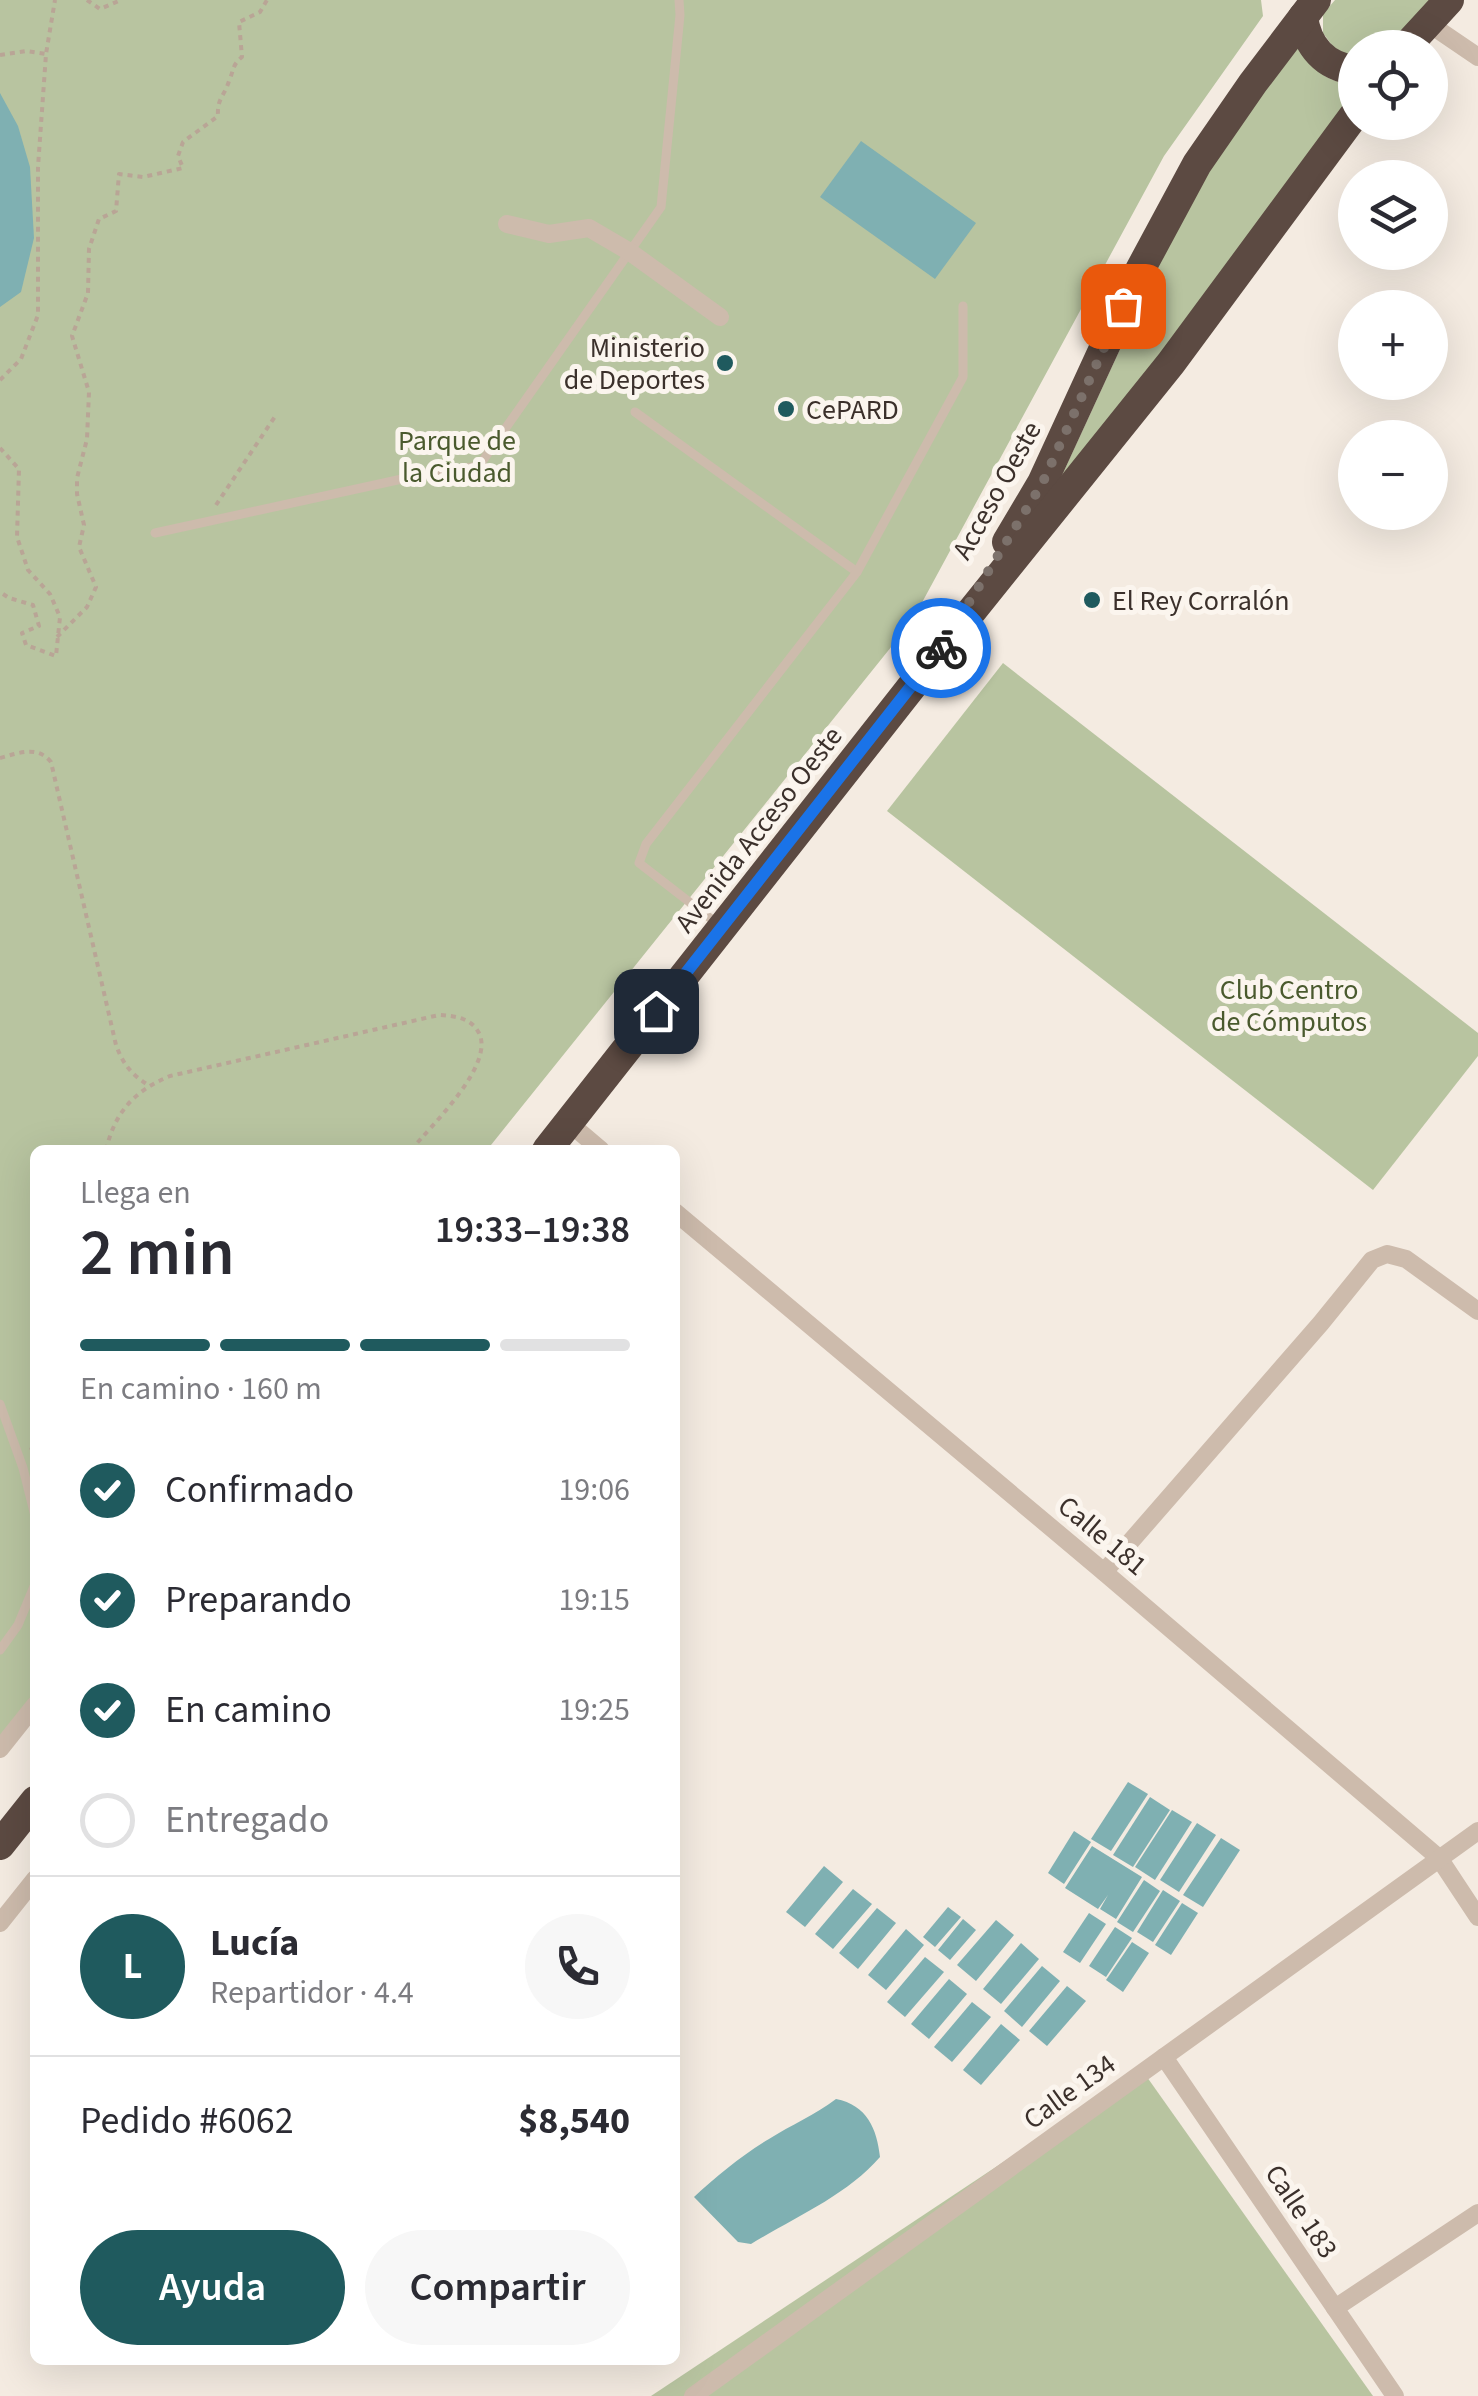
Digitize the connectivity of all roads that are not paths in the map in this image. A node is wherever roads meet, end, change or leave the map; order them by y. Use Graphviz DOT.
graph roads {
  1 [pos="679,0"];
  2 [pos="687,0"];
  3 [pos="1449,0"];
  4 [pos="1310,9"];
  5 [pos="680,15"];
  6 [pos="1428,23"];
  7 [pos="1422,30"];
  8 [pos="1478,57"];
  9 [pos="1338,66"];
  10 [pos="1338,137"];
  11 [pos="507,224"];
  12 [pos="630,252"];
  13 [pos="963,306"];
  14 [pos="720,317"];
  15 [pos="635,412"];
  16 [pos="155,532"];
  17 [pos="858,572"];
  18 [pos="946,642"];
  19 [pos="722,927"];
  20 [pos="568,1122"];
  21 [pos="551,1145"];
  22 [pos="595,1145"];
  23 [pos="680,1216"];
  24 [pos="1478,1311"];
  25 [pos="0,1404"];
  26 [pos="30,1496"];
  27 [pos="1104,1572"];
  28 [pos="30,1596"];
  29 [pos="0,1650"];
  30 [pos="30,1711"];
  31 [pos="0,1749"];
  32 [pos="30,1807"];
  33 [pos="1478,1831"];
  34 [pos="0,1846"];
  35 [pos="1439,1858"];
  36 [pos="30,1890"];
  37 [pos="1478,1916"];
  38 [pos="0,1923"];
  39 [pos="1164,2056"];
  40 [pos="1478,2213"];
  41 [pos="1335,2308"];
  42 [pos="693,2396"];
  43 [pos="1395,2396"];
  1 -- 5 [label="lane"];
  2 -- 5 [label="lane"];
  3 -- 6 [label="highway"];
  4 -- 9 [label="highway"];
  4 -- 18 [label="highway, Acceso Oeste"];
  5 -- 12 [label="lane"];
  6 -- 7 [label="highway"];
  6 -- 8 [label="street"];
  10 -- 18 [label="highway, Acceso Oeste"];
  11 -- 12 [label="street"];
  12 -- 14 [label="street"];
  12 -- 16 [label="lane"];
  13 -- 17 [label="lane"];
  15 -- 17 [label="lane"];
  17 -- 19 [label="lane"];
  18 -- 19 [label="highway, Avenida Acceso Oeste"];
  19 -- 20 [label="highway, Avenida Acceso Oeste"];
  20 -- 21 [label="highway, Avenida Acceso Oeste"];
  20 -- 22 [label="street"];
  23 -- 27 [label="street, Calle 181"];
  24 -- 27 [label="street"];
  25 -- 26 [label="lane"];
  27 -- 35 [label="street, Calle 181"];
  28 -- 29 [label="lane"];
  30 -- 31 [label="street"];
  32 -- 34 [label="highway"];
  33 -- 35 [label="street, Calle 134"];
  35 -- 37 [label="street, Calle 181"];
  35 -- 39 [label="street, Calle 134"];
  36 -- 38 [label="street"];
  39 -- 41 [label="street, Calle 183"];
  39 -- 42 [label="street, Calle 134"];
  40 -- 41 [label="street"];
  41 -- 43 [label="street, Calle 183"];
}
